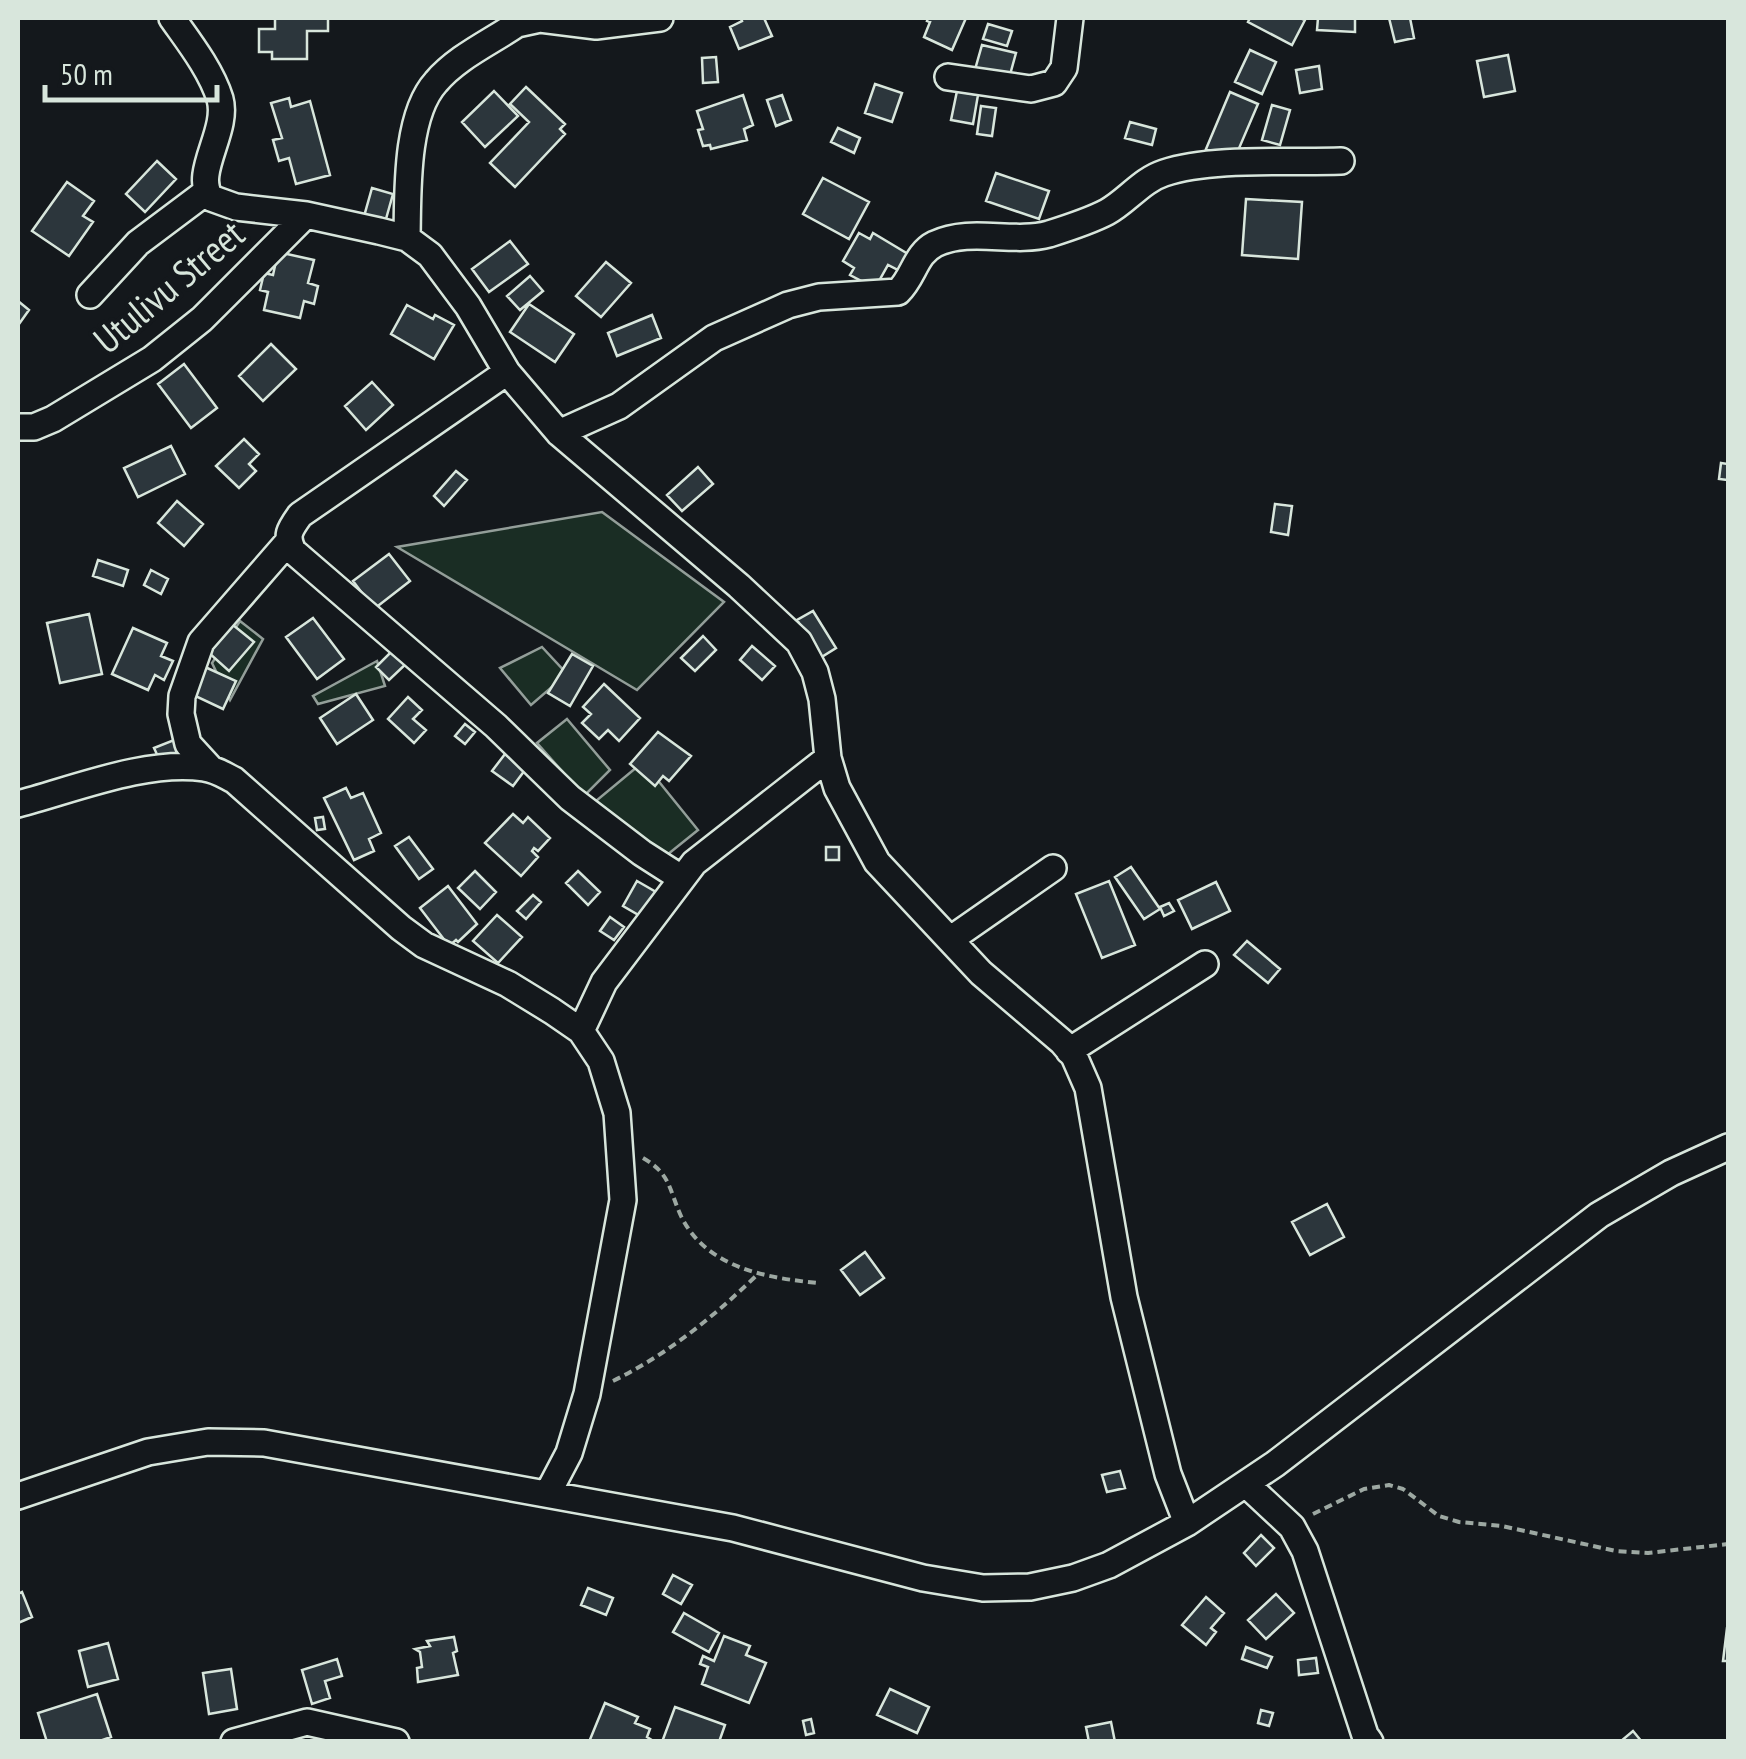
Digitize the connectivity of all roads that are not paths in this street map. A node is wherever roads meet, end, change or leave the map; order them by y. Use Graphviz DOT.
graph roads {
  1 [pos="172,18"];
  2 [pos="540,18"];
  3 [pos="660,18"];
  4 [pos="1070,18"];
  5 [pos="948,78"];
  6 [pos="1341,162"];
  7 [pos="206,192"];
  8 [pos="306,214"];
  9 [pos="406,238"];
  10 [pos="90,294"];
  11 [pos="507,372"];
  12 [pos="18,427"];
  13 [pos="559,433"];
  14 [pos="288,542"];
  15 [pos="828,758"];
  16 [pos="210,768"];
  17 [pos="18,804"];
  18 [pos="1052,868"];
  19 [pos="681,878"];
  20 [pos="951,940"];
  21 [pos="1205,964"];
  22 [pos="581,1031"];
  23 [pos="1069,1051"];
  24 [pos="1728,1147"];
  25 [pos="1246,1484"];
  26 [pos="548,1493"];
  27 [pos="18,1496"];
  28 [pos="1187,1523"];
  29 [pos="234,1742"];
  30 [pos="396,1742"];
  31 [pos="1370,1742"];
  1 -- 7 [label="street"];
  2 -- 3 [label="street"];
  2 -- 9 [label="street"];
  4 -- 5 [label="street"];
  6 -- 13 [label="street"];
  7 -- 8 [label="street"];
  7 -- 10 [label="street"];
  8 -- 9 [label="street"];
  8 -- 12 [label="street, Utulivu Street"];
  9 -- 11 [label="street"];
  11 -- 13 [label="street"];
  11 -- 14 [label="street"];
  13 -- 15 [label="street"];
  14 -- 16 [label="street"];
  14 -- 19 [label="street"];
  15 -- 19 [label="street"];
  15 -- 20 [label="street"];
  16 -- 17 [label="street"];
  16 -- 22 [label="street"];
  18 -- 20 [label="street"];
  19 -- 22 [label="street"];
  20 -- 23 [label="street"];
  21 -- 23 [label="street"];
  22 -- 26 [label="street"];
  23 -- 28 [label="street"];
  24 -- 25 [label="street"];
  25 -- 28 [label="street"];
  25 -- 31 [label="street"];
  26 -- 27 [label="street"];
  26 -- 28 [label="street"];
  29 -- 30 [label="street"];
}
